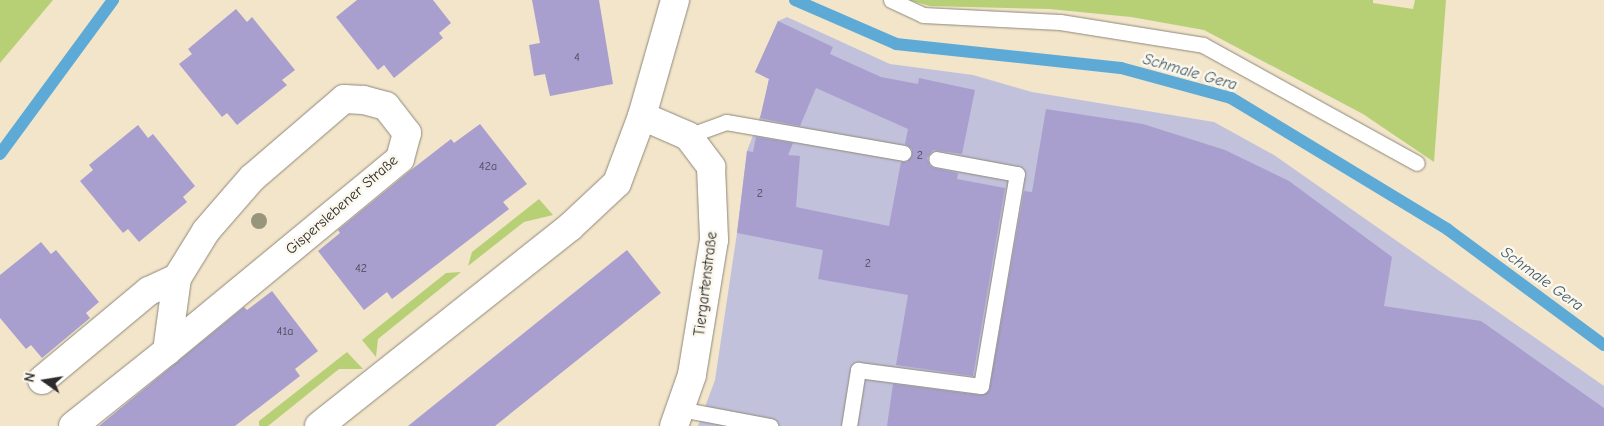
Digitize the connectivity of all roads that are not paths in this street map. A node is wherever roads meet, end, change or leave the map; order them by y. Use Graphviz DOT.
graph roads {
  1 [pos="675,0"];
  2 [pos="891,0"];
  3 [pos="642,116"];
  4 [pos="688,136"];
  5 [pos="903,153"];
  6 [pos="936,159"];
  7 [pos="1417,164"];
  8 [pos="177,278"];
  9 [pos="167,351"];
  10 [pos="42,380"];
  11 [pos="677,417"];
  12 [pos="73,426"];
  13 [pos="319,426"];
  14 [pos="770,426"];
  15 [pos="849,426"];
  1 -- 3 [label="street"];
  2 -- 7 [label="lane"];
  3 -- 4 [label="street"];
  3 -- 13 [label="street"];
  4 -- 5 [label="lane"];
  4 -- 11 [label="street, Tiergartenstraße"];
  6 -- 15 [label="lane"];
  8 -- 9 [label="street, Gisperslebener Straße"];
  8 -- 9 [label="street, Gisperslebener Straße"];
  8 -- 10 [label="street"];
  9 -- 12 [label="street, Gisperslebener Straße"];
  11 -- 14 [label="lane"];
}
